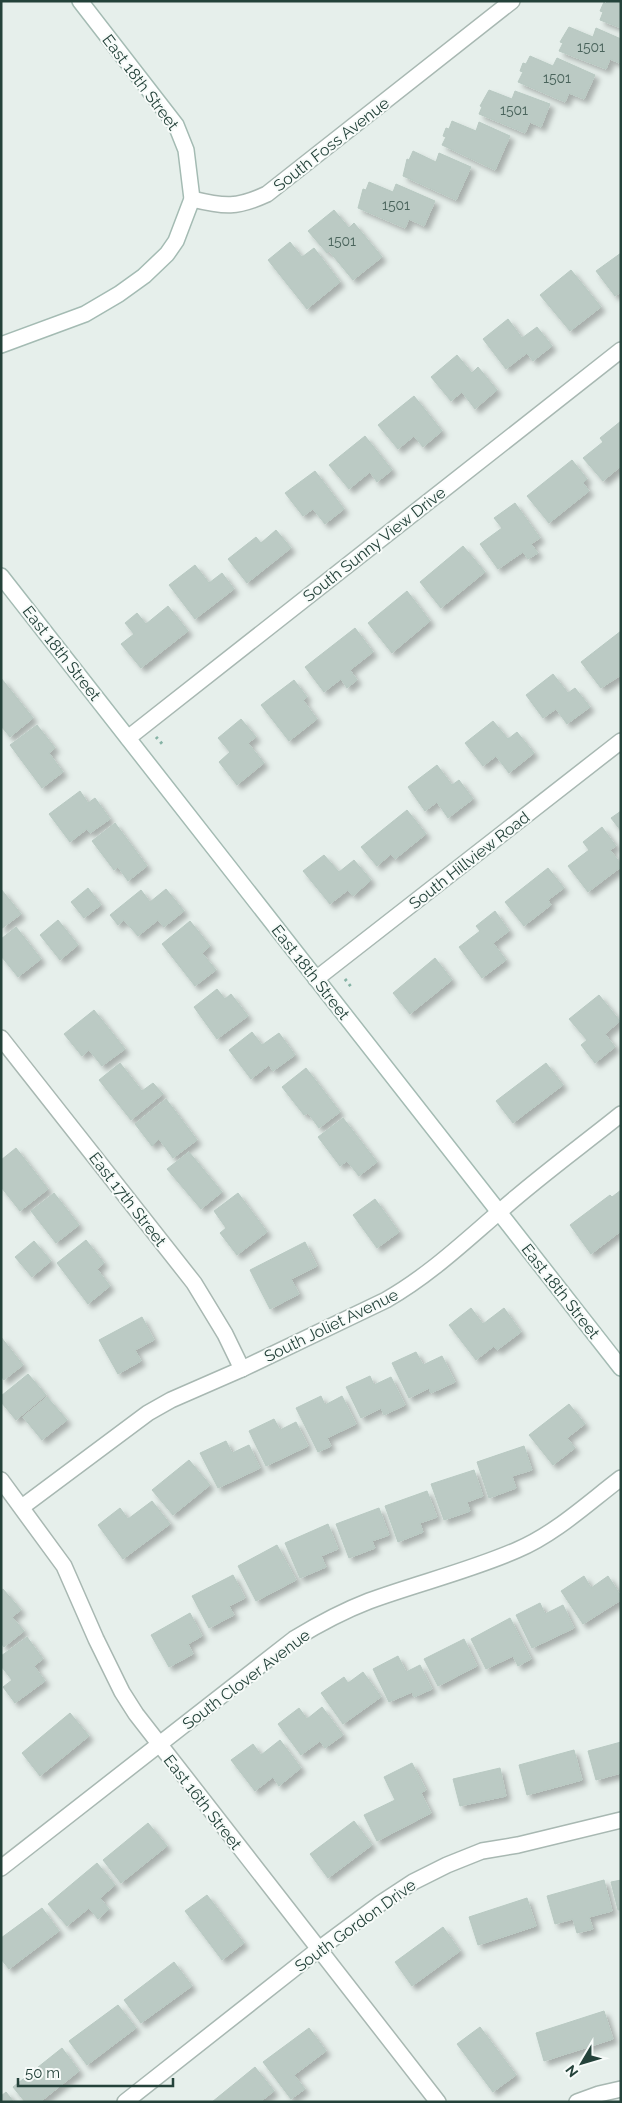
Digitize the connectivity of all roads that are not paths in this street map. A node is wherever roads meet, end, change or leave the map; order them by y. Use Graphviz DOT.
graph roads {
  1 [pos="80,1"];
  2 [pos="512,1"];
  3 [pos="192,198"];
  4 [pos="1,345"];
  5 [pos="621,350"];
  6 [pos="1,576"];
  7 [pos="128,738"];
  8 [pos="621,741"];
  9 [pos="316,979"];
  10 [pos="1,1038"];
  11 [pos="621,1114"];
  12 [pos="499,1212"];
  13 [pos="621,1368"];
  14 [pos="242,1369"];
  15 [pos="621,1478"];
  16 [pos="1,1480"];
  17 [pos="22,1507"];
  18 [pos="159,1746"];
  19 [pos="621,1820"];
  20 [pos="1,1868"];
  21 [pos="319,1949"];
  22 [pos="621,2089"];
  23 [pos="125,2102"];
  24 [pos="438,2102"];
  25 [pos="577,2102"];
  1 -- 3 [label="street, East 18th Street"];
  2 -- 3 [label="street, South Foss Avenue"];
  3 -- 4 [label="street"];
  5 -- 7 [label="street, South Sunny View Drive"];
  6 -- 7 [label="street, East 18th Street"];
  7 -- 9 [label="street, East 18th Street"];
  8 -- 9 [label="street, South Hillview Road"];
  9 -- 12 [label="street, East 18th Street"];
  10 -- 14 [label="street, East 17th Street"];
  11 -- 12 [label="street, South Joliet Avenue"];
  12 -- 13 [label="street, East 18th Street"];
  12 -- 14 [label="street, South Joliet Avenue"];
  14 -- 17 [label="street, South Joliet Avenue"];
  15 -- 18 [label="street, South Clover Avenue"];
  16 -- 17 [label="street, East 16th Street"];
  17 -- 18 [label="street, East 16th Street"];
  18 -- 20 [label="street, South Clover Avenue"];
  18 -- 21 [label="street, East 16th Street"];
  19 -- 21 [label="street, South Gordon Drive"];
  21 -- 23 [label="street, South Gordon Drive"];
  21 -- 24 [label="street, East 16th Street"];
  22 -- 25 [label="street"];
}
